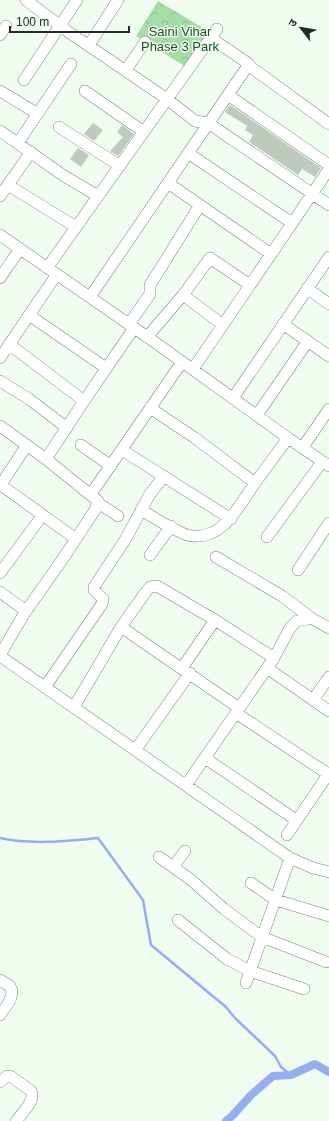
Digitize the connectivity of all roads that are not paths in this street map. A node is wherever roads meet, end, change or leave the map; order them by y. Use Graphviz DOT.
graph roads {
  1 [pos="77,0"];
  2 [pos="118,0"];
  3 [pos="29,1"];
  4 [pos="60,25"];
  5 [pos="145,42"];
  6 [pos="88,45"];
  7 [pos="71,64"];
  8 [pos="248,65"];
  9 [pos="126,70"];
  10 [pos="24,80"];
  11 [pos="0,91"];
  12 [pos="85,91"];
  13 [pos="228,95"];
  14 [pos="167,99"];
  15 [pos="38,114"];
  16 [pos="208,123"];
  17 [pos="329,124"];
  18 [pos="59,127"];
  19 [pos="0,131"];
  20 [pos="144,132"];
  21 [pos="18,143"];
  22 [pos="32,152"];
  23 [pos="188,153"];
  24 [pos="329,165"];
  25 [pos="120,166"];
  26 [pos="329,169"];
  27 [pos="168,183"];
  28 [pos="8,185"];
  29 [pos="312,194"];
  30 [pos="0,196"];
  31 [pos="98,196"];
  32 [pos="200,205"];
  33 [pos="329,205"];
  34 [pos="292,223"];
  35 [pos="76,227"];
  36 [pos="0,235"];
  37 [pos="20,249"];
  38 [pos="271,254"];
  39 [pos="329,257"];
  40 [pos="52,271"];
  41 [pos="0,278"];
  42 [pos="250,285"];
  43 [pos="307,288"];
  44 [pos="183,295"];
  45 [pos="90,297"];
  46 [pos="329,304"];
  47 [pos="29,315"];
  48 [pos="283,324"];
  49 [pos="223,325"];
  50 [pos="132,326"];
  51 [pos="147,337"];
  52 [pos="308,341"];
  53 [pos="10,344"];
  54 [pos="329,356"];
  55 [pos="0,358"];
  56 [pos="182,362"];
  57 [pos="106,368"];
  58 [pos="193,369"];
  59 [pos="0,381"];
  60 [pos="232,398"];
  61 [pos="84,401"];
  62 [pos="150,408"];
  63 [pos="329,409"];
  64 [pos="257,415"];
  65 [pos="0,426"];
  66 [pos="67,428"];
  67 [pos="288,438"];
  68 [pos="27,445"];
  69 [pos="81,445"];
  70 [pos="303,448"];
  71 [pos="122,450"];
  72 [pos="46,459"];
  73 [pos="326,464"];
  74 [pos="111,466"];
  75 [pos="164,476"];
  76 [pos="255,483"];
  77 [pos="0,485"];
  78 [pos="95,499"];
  79 [pos="141,510"];
  80 [pos="42,516"];
  81 [pos="118,516"];
  82 [pos="231,519"];
  83 [pos="329,523"];
  84 [pos="171,526"];
  85 [pos="267,537"];
  86 [pos="76,539"];
  87 [pos="150,555"];
  88 [pos="216,557"];
  89 [pos="298,570"];
  90 [pos="0,573"];
  91 [pos="0,592"];
  92 [pos="26,610"];
  93 [pos="310,618"];
  94 [pos="214,620"];
  95 [pos="121,627"];
  96 [pos="329,628"];
  97 [pos="0,655"];
  98 [pos="274,658"];
  99 [pos="267,668"];
  100 [pos="186,671"];
  101 [pos="329,677"];
  102 [pos="45,687"];
  103 [pos="313,700"];
  104 [pos="74,707"];
  105 [pos="237,710"];
  106 [pos="329,711"];
  107 [pos="136,750"];
  108 [pos="205,758"];
  109 [pos="328,774"];
  110 [pos="186,785"];
  111 [pos="296,820"];
  112 [pos="287,835"];
  113 [pos="185,851"];
  114 [pos="159,857"];
  115 [pos="290,858"];
  116 [pos="173,867"];
  117 [pos="329,872"];
  118 [pos="251,883"];
  119 [pos="276,900"];
  120 [pos="329,916"];
  121 [pos="178,920"];
  122 [pos="262,937"];
  123 [pos="326,962"];
  124 [pos="250,971"];
  125 [pos="0,980"];
  126 [pos="246,983"];
  127 [pos="304,989"];
  128 [pos="0,1015"];
  129 [pos="0,1082"];
  130 [pos="16,1121"];
  1 -- 4 [label="street"];
  2 -- 6 [label="street"];
  3 -- 4 [label="street"];
  4 -- 6 [label="street"];
  4 -- 10 [label="street"];
  5 -- 9 [label="street"];
  6 -- 9 [label="street"];
  7 -- 15 [label="street"];
  8 -- 13 [label="street"];
  8 -- 14 [label="street"];
  8 -- 17 [label="street"];
  9 -- 14 [label="street"];
  11 -- 15 [label="street"];
  12 -- 20 [label="street"];
  13 -- 16 [label="street"];
  13 -- 24 [label="street"];
  14 -- 16 [label="street"];
  14 -- 20 [label="street"];
  15 -- 21 [label="street"];
  16 -- 23 [label="street"];
  16 -- 29 [label="street"];
  18 -- 25 [label="street"];
  19 -- 21 [label="street"];
  20 -- 25 [label="street"];
  21 -- 22 [label="street"];
  22 -- 28 [label="street"];
  22 -- 31 [label="street"];
  23 -- 27 [label="street"];
  23 -- 34 [label="street"];
  25 -- 31 [label="street"];
  26 -- 29 [label="street"];
  27 -- 32 [label="street"];
  27 -- 45 [label="street"];
  28 -- 30 [label="street"];
  28 -- 35 [label="street"];
  29 -- 33 [label="street"];
  29 -- 34 [label="street"];
  31 -- 35 [label="street"];
  32 -- 38 [label="street"];
  32 -- 50 [label="street"];
  34 -- 38 [label="street"];
  35 -- 40 [label="street"];
  36 -- 37 [label="street"];
  37 -- 40 [label="street"];
  37 -- 41 [label="street"];
  38 -- 42 [label="street"];
  39 -- 43 [label="street"];
  40 -- 45 [label="street"];
  40 -- 47 [label="street"];
  42 -- 44 [label="street"];
  42 -- 49 [label="street"];
  43 -- 46 [label="street"];
  43 -- 48 [label="street"];
  44 -- 49 [label="street"];
  44 -- 51 [label="street"];
  45 -- 50 [label="street"];
  47 -- 53 [label="street"];
  47 -- 57 [label="street"];
  48 -- 52 [label="street"];
  48 -- 60 [label="street"];
  49 -- 58 [label="street"];
  50 -- 51 [label="street"];
  50 -- 57 [label="street"];
  51 -- 56 [label="street"];
  52 -- 54 [label="street"];
  52 -- 64 [label="street"];
  53 -- 55 [label="street"];
  53 -- 61 [label="street"];
  56 -- 58 [label="street"];
  56 -- 62 [label="street"];
  57 -- 61 [label="street"];
  58 -- 60 [label="street"];
  59 -- 66 [label="street"];
  60 -- 64 [label="street"];
  61 -- 66 [label="street"];
  62 -- 71 [label="street"];
  62 -- 76 [label="street"];
  63 -- 70 [label="street"];
  64 -- 67 [label="street"];
  65 -- 68 [label="street"];
  66 -- 72 [label="street"];
  67 -- 70 [label="street"];
  67 -- 76 [label="street"];
  68 -- 72 [label="street"];
  68 -- 77 [label="street"];
  69 -- 74 [label="street"];
  70 -- 73 [label="street"];
  71 -- 74 [label="street"];
  71 -- 75 [label="street"];
  72 -- 78 [label="street"];
  73 -- 85 [label="street"];
  74 -- 78 [label="street"];
  75 -- 79 [label="street"];
  75 -- 82 [label="street"];
  76 -- 82 [label="street"];
  77 -- 80 [label="street"];
  78 -- 81 [label="street"];
  78 -- 86 [label="street"];
  79 -- 84 [label="street"];
  79 -- 102 [label="street"];
  80 -- 86 [label="street"];
  80 -- 90 [label="street"];
  82 -- 84 [label="street"];
  83 -- 89 [label="street"];
  84 -- 87 [label="street"];
  86 -- 92 [label="street"];
  88 -- 93 [label="street"];
  91 -- 92 [label="street"];
  92 -- 97 [label="street"];
  93 -- 96 [label="street"];
  93 -- 98 [label="street"];
  94 -- 95 [label="street"];
  94 -- 98 [label="street"];
  94 -- 100 [label="street"];
  95 -- 100 [label="street"];
  95 -- 104 [label="street"];
  97 -- 102 [label="street"];
  98 -- 99 [label="street"];
  99 -- 103 [label="street"];
  99 -- 105 [label="street"];
  100 -- 105 [label="street"];
  100 -- 107 [label="street"];
  101 -- 103 [label="street"];
  102 -- 104 [label="street"];
  103 -- 106 [label="street"];
  104 -- 107 [label="street"];
  105 -- 108 [label="street"];
  105 -- 109 [label="street"];
  107 -- 110 [label="street"];
  108 -- 110 [label="street"];
  108 -- 111 [label="street"];
  109 -- 111 [label="street"];
  110 -- 115 [label="street"];
  111 -- 112 [label="street"];
  113 -- 116 [label="street"];
  114 -- 116 [label="street"];
  115 -- 117 [label="street"];
  115 -- 119 [label="street"];
  116 -- 122 [label="street"];
  118 -- 119 [label="street"];
  119 -- 120 [label="street"];
  119 -- 122 [label="street"];
  121 -- 124 [label="street"];
  122 -- 123 [label="street"];
  122 -- 124 [label="street"];
  124 -- 126 [label="street"];
  124 -- 127 [label="street"];
  125 -- 128 [label="street"];
  129 -- 130 [label="street"];
}
